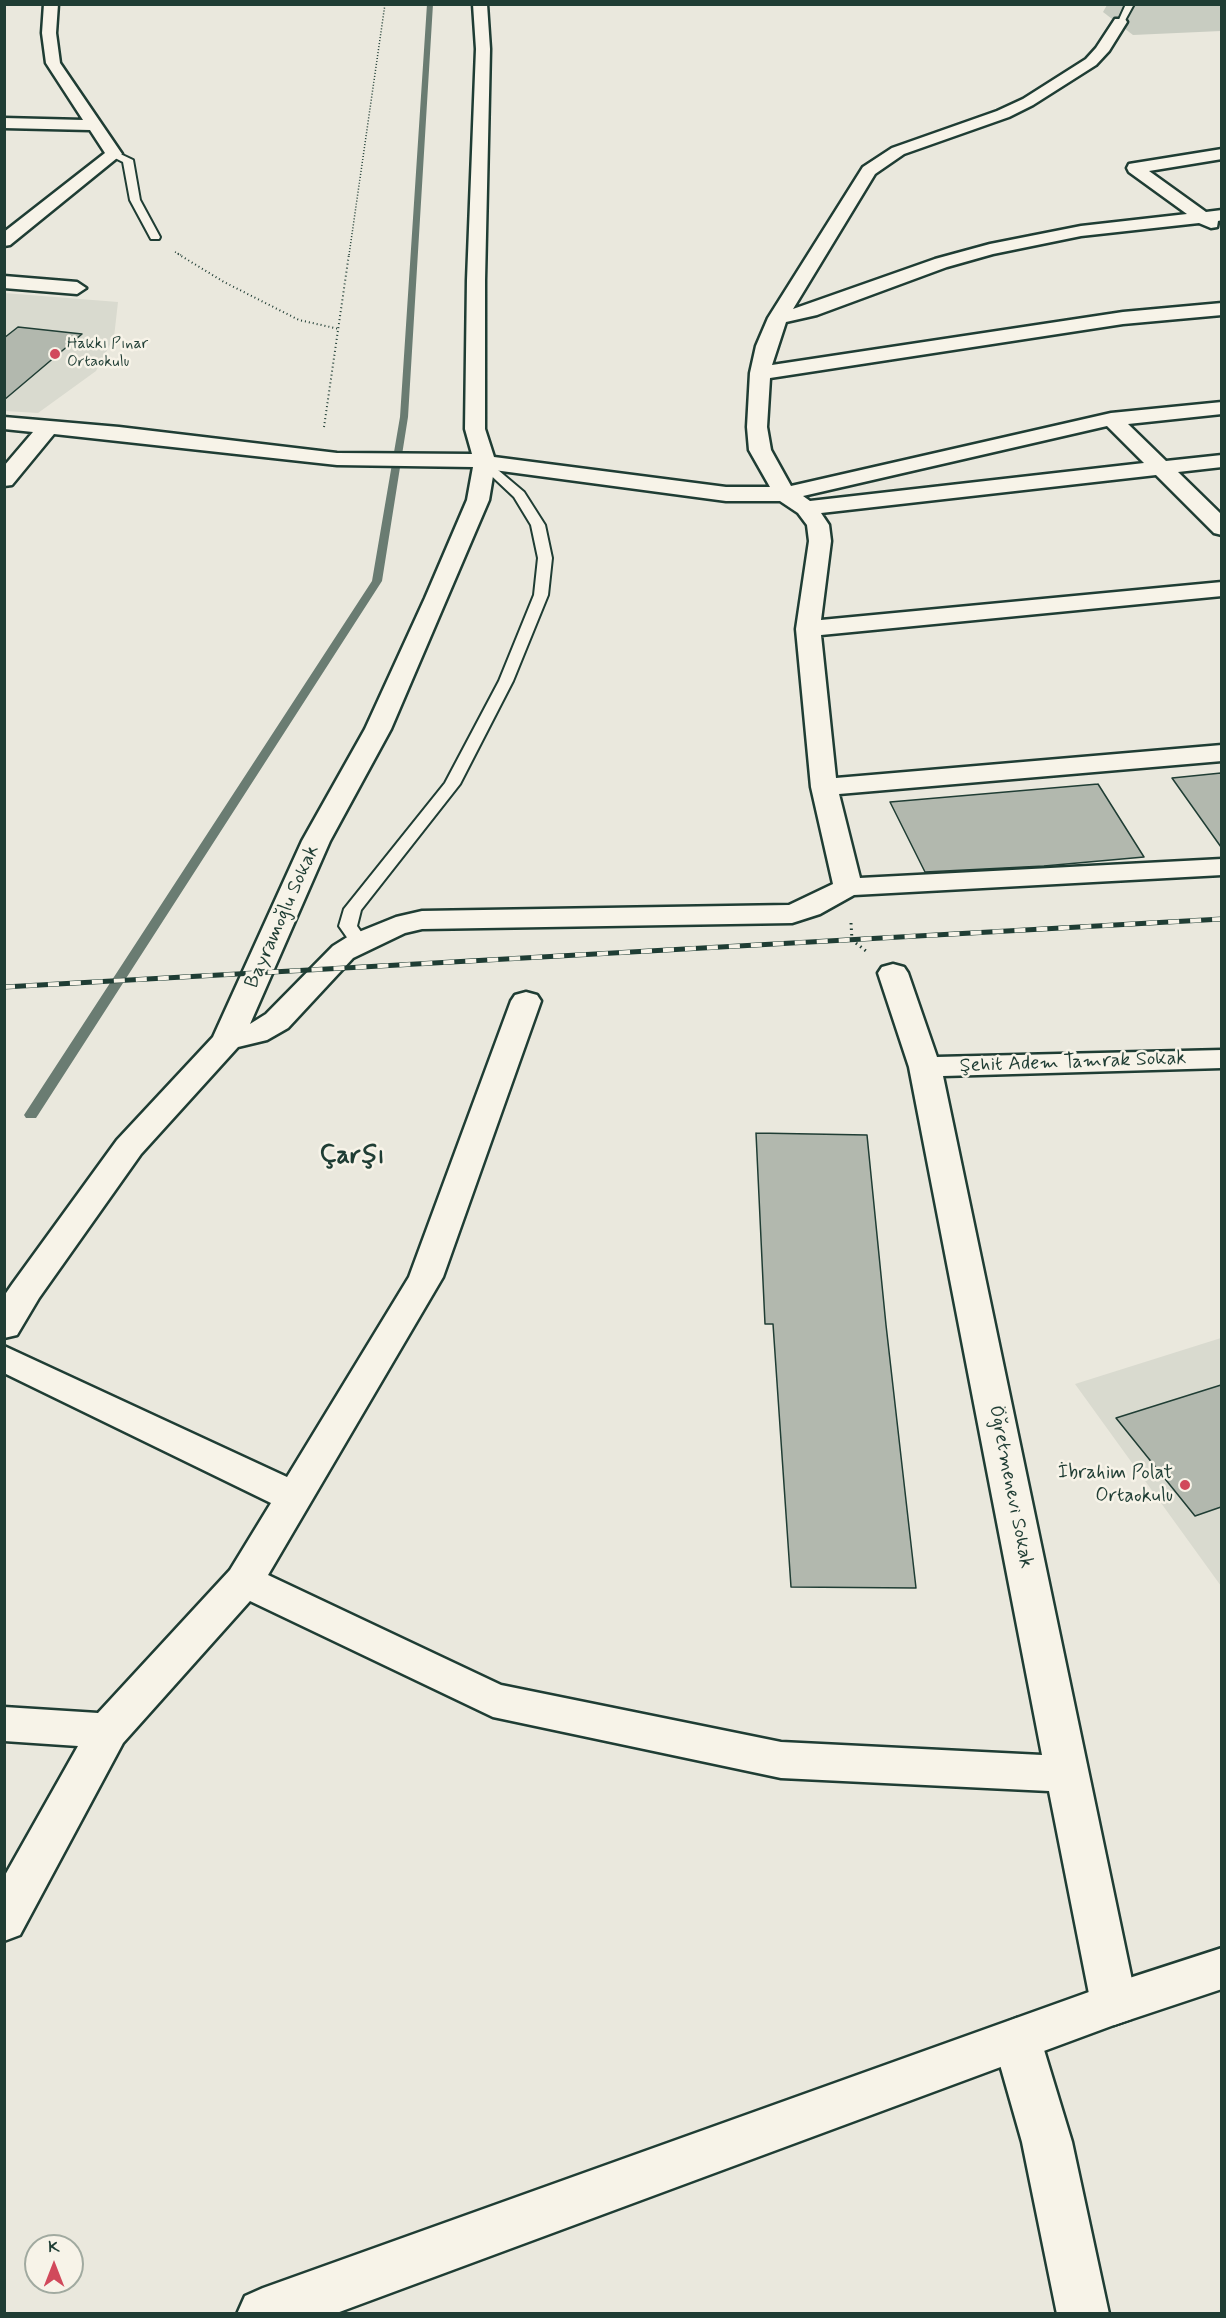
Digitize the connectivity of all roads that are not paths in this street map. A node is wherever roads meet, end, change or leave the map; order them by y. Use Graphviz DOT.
graph roads {
  1 [pos="51,4"];
  2 [pos="480,4"];
  3 [pos="1130,4"];
  4 [pos="1120,22"];
  5 [pos="4,123"];
  6 [pos="22,124"];
  7 [pos="97,125"];
  8 [pos="4,136"];
  9 [pos="114,154"];
  10 [pos="1221,154"];
  11 [pos="1221,215"];
  12 [pos="1201,216"];
  13 [pos="1221,230"];
  14 [pos="155,237"];
  15 [pos="4,241"];
  16 [pos="4,282"];
  17 [pos="77,288"];
  18 [pos="1221,309"];
  19 [pos="778,318"];
  20 [pos="760,373"];
  21 [pos="1221,408"];
  22 [pos="1111,419"];
  23 [pos="4,423"];
  24 [pos="48,427"];
  25 [pos="476,461"];
  26 [pos="1221,461"];
  27 [pos="1162,468"];
  28 [pos="4,480"];
  29 [pos="785,494"];
  30 [pos="806,508"];
  31 [pos="1221,528"];
  32 [pos="1221,588"];
  33 [pos="808,629"];
  34 [pos="1221,753"];
  35 [pos="824,787"];
  36 [pos="1221,867"];
  37 [pos="848,886"];
  38 [pos="359,942"];
  39 [pos="893,973"];
  40 [pos="526,1001"];
  41 [pos="227,1040"];
  42 [pos="1221,1059"];
  43 [pos="925,1067"];
  44 [pos="4,1326"];
  45 [pos="4,1358"];
  46 [pos="294,1497"];
  47 [pos="244,1581"];
  48 [pos="4,1724"];
  49 [pos="108,1731"];
  50 [pos="1068,1774"];
  51 [pos="4,1921"];
  52 [pos="1221,1968"];
  53 [pos="1221,1981"];
  54 [pos="1114,2004"];
  55 [pos="1017,2040"];
  56 [pos="316,2304"];
  57 [pos="263,2313"];
  58 [pos="1083,2313"];
  1 -- 7 [label="street"];
  2 -- 25 [label="street"];
  3 -- 4 [label="lane"];
  4 -- 19 [label="street"];
  5 -- 6 [label="street"];
  6 -- 7 [label="street"];
  6 -- 8 [label="street"];
  7 -- 9 [label="street"];
  9 -- 14 [label="lane"];
  9 -- 15 [label="street"];
  10 -- 12 [label="street"];
  11 -- 12 [label="street"];
  12 -- 13 [label="street"];
  12 -- 19 [label="street"];
  16 -- 17 [label="street"];
  18 -- 20 [label="street"];
  19 -- 20 [label="street"];
  20 -- 29 [label="street"];
  21 -- 22 [label="street"];
  22 -- 27 [label="street"];
  22 -- 29 [label="street"];
  23 -- 24 [label="street"];
  24 -- 25 [label="street"];
  24 -- 28 [label="street"];
  25 -- 29 [label="street"];
  25 -- 38 [label="lane"];
  25 -- 41 [label="street, Bayramoğlu Sokak"];
  26 -- 27 [label="street"];
  27 -- 30 [label="street"];
  27 -- 31 [label="street"];
  29 -- 30 [label="street"];
  30 -- 33 [label="street"];
  32 -- 33 [label="street"];
  33 -- 35 [label="street"];
  34 -- 35 [label="street"];
  35 -- 37 [label="street"];
  36 -- 37 [label="street"];
  37 -- 38 [label="street"];
  38 -- 41 [label="street"];
  39 -- 43 [label="street, Öğretmenevi Sokak"];
  40 -- 46 [label="street"];
  41 -- 44 [label="street, Bayramoğlu Sokak"];
  42 -- 43 [label="street, Şehit Adem Tamrak Sokak"];
  43 -- 50 [label="street, Öğretmenevi Sokak"];
  45 -- 46 [label="street"];
  46 -- 47 [label="street"];
  47 -- 49 [label="street"];
  47 -- 50 [label="street"];
  48 -- 49 [label="street"];
  49 -- 51 [label="street"];
  50 -- 54 [label="street, Öğretmenevi Sokak"];
  52 -- 54 [label="street"];
  53 -- 54 [label="street"];
  54 -- 55 [label="street"];
  55 -- 56 [label="street"];
  55 -- 58 [label="street"];
  56 -- 57 [label="street"];
}
